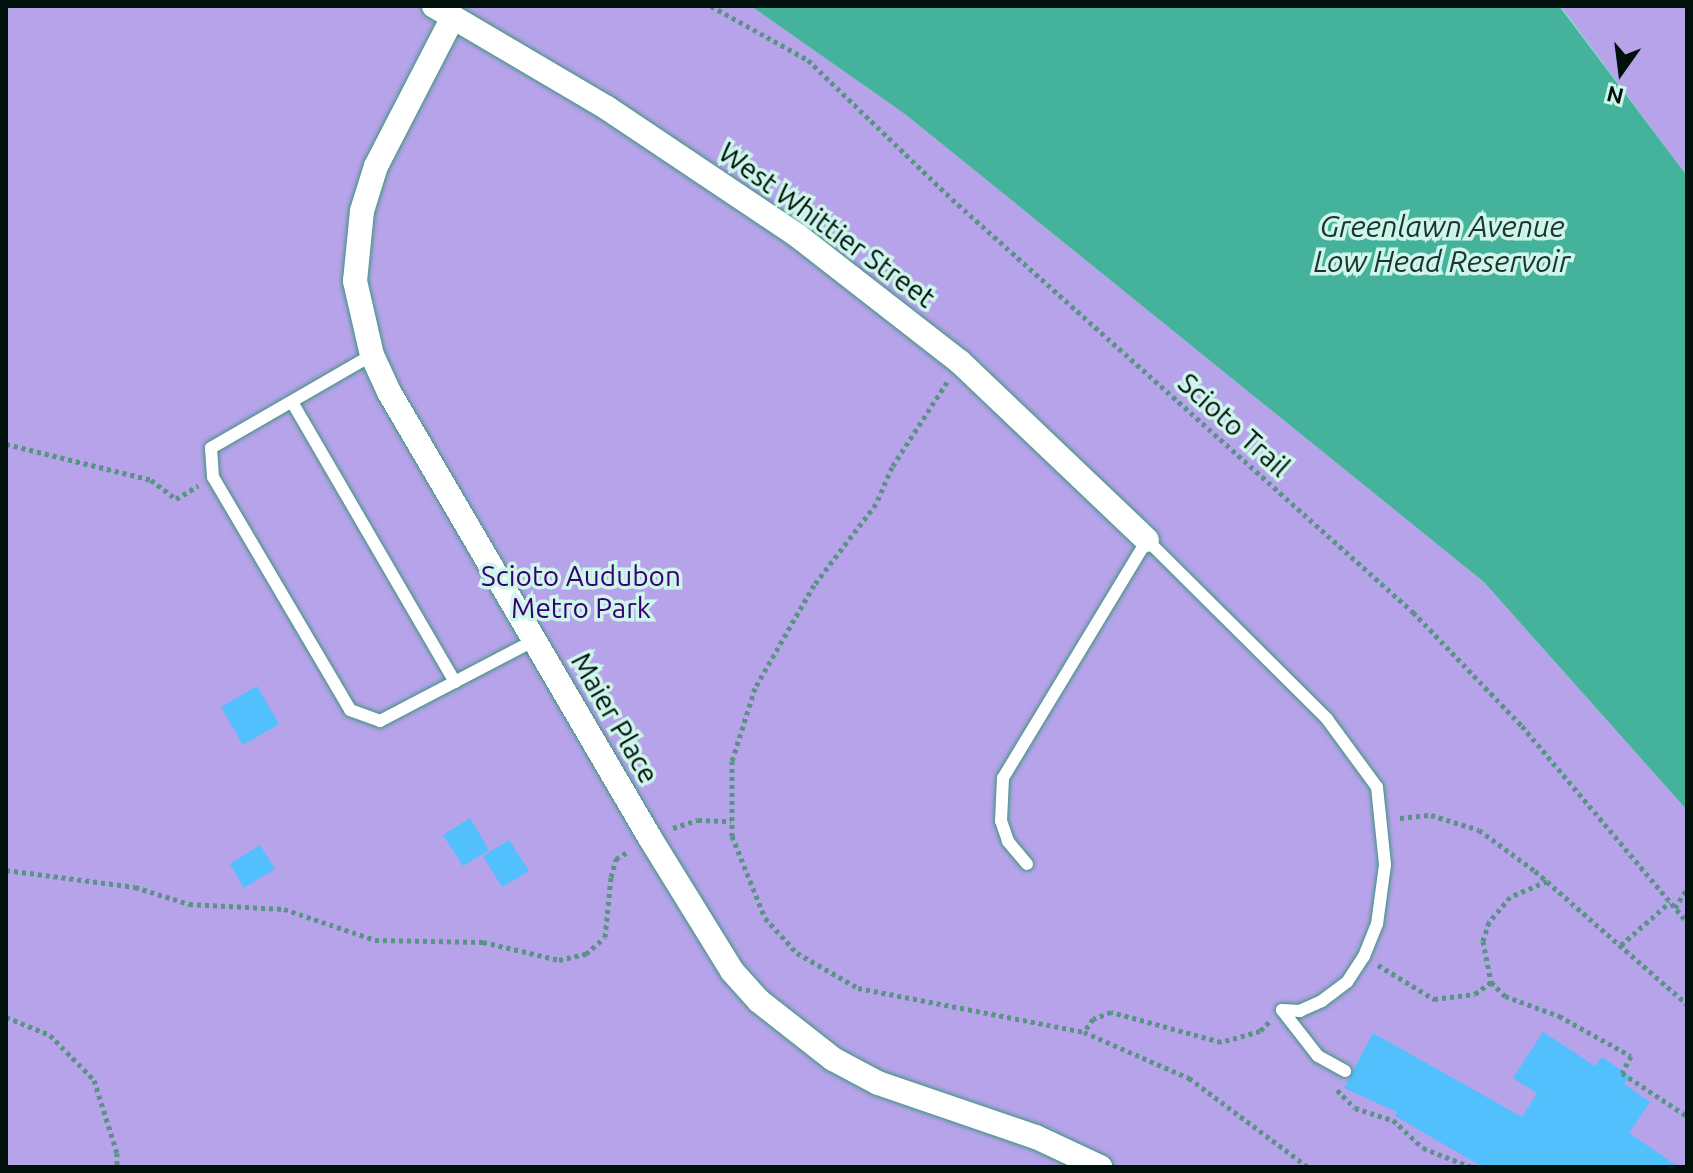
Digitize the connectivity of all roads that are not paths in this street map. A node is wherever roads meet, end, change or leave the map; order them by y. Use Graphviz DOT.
graph roads {
  1 [pos="444,12"];
  2 [pos="372,355"];
  3 [pos="292,402"];
  4 [pos="1147,540"];
  5 [pos="535,640"];
  6 [pos="455,682"];
  7 [pos="1027,864"];
  8 [pos="1345,1071"];
  9 [pos="1100,1167"];
  1 -- 2 [label="street, Maier Place"];
  1 -- 4 [label="street, West Whittier Street"];
  2 -- 3 [label="lane"];
  2 -- 5 [label="street, Maier Place"];
  3 -- 6 [label="lane"];
  3 -- 6 [label="lane"];
  4 -- 7 [label="lane"];
  4 -- 8 [label="lane"];
  5 -- 6 [label="lane"];
  5 -- 9 [label="street, Maier Place"];
}
